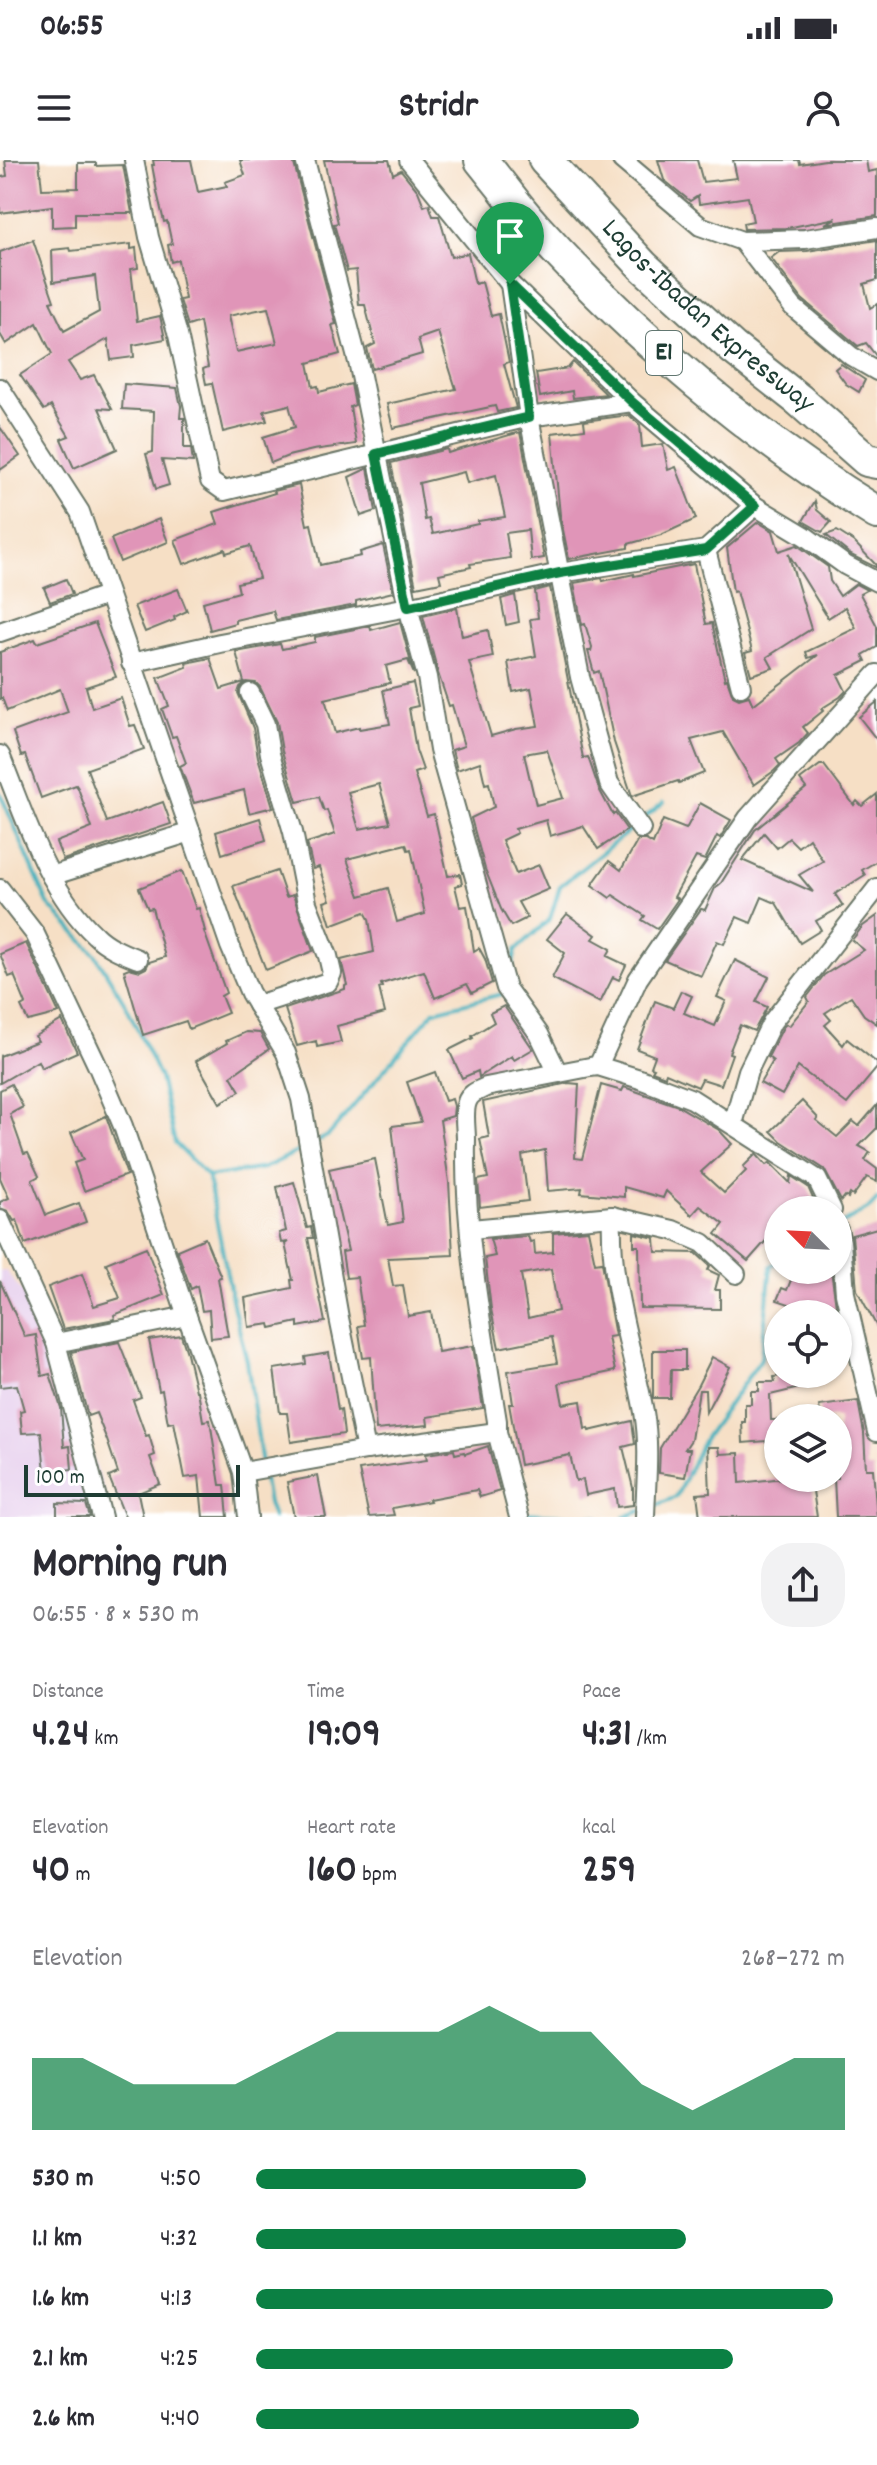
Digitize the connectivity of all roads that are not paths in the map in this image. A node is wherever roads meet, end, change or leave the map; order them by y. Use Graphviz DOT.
graph roads {
  1 [pos="134,160"];
  2 [pos="305,160"];
  3 [pos="409,160"];
  4 [pos="481,160"];
  5 [pos="545,160"];
  6 [pos="622,160"];
  7 [pos="877,228"];
  8 [pos="742,241"];
  9 [pos="510,284"];
  10 [pos="877,371"];
  11 [pos="0,388"];
  12 [pos="632,402"];
  13 [pos="529,417"];
  14 [pos="376,454"];
  15 [pos="874,458"];
  16 [pos="755,506"];
  17 [pos="877,513"];
  18 [pos="706,550"];
  19 [pos="560,573"];
  20 [pos="877,582"];
  21 [pos="107,595"];
  22 [pos="408,607"];
  23 [pos="0,632"];
  24 [pos="131,663"];
  25 [pos="877,674"];
  26 [pos="741,687"];
  27 [pos="250,693"];
  28 [pos="0,755"];
  29 [pos="641,829"];
  30 [pos="191,832"];
  31 [pos="51,876"];
  32 [pos="877,888"];
  33 [pos="0,889"];
  34 [pos="138,959"];
  35 [pos="257,1005"];
  36 [pos="598,1066"];
  37 [pos="558,1073"];
  38 [pos="733,1124"];
  39 [pos="826,1196"];
  40 [pos="612,1216"];
  41 [pos="0,1220"];
  42 [pos="471,1229"];
  43 [pos="736,1274"];
  44 [pos="844,1284"];
  45 [pos="187,1316"];
  46 [pos="56,1343"];
  47 [pos="497,1432"];
  48 [pos="877,1432"];
  49 [pos="366,1450"];
  50 [pos="243,1472"];
  51 [pos="102,1517"];
  52 [pos="248,1517"];
  53 [pos="519,1517"];
  54 [pos="645,1517"];
  1 -- 14 [label="street"];
  2 -- 14 [label="street"];
  3 -- 9 [label="street"];
  4 -- 17 [label="highway, Lagos-Ibadan Expressway / E1"];
  5 -- 15 [label="highway, Lagos-Ibadan Expressway / E1"];
  6 -- 8 [label="street"];
  7 -- 8 [label="street"];
  8 -- 10 [label="street"];
  9 -- 12 [label="street"];
  9 -- 13 [label="street"];
  11 -- 21 [label="street"];
  12 -- 13 [label="street"];
  12 -- 16 [label="street"];
  13 -- 14 [label="street"];
  13 -- 19 [label="street"];
  14 -- 22 [label="street"];
  16 -- 18 [label="street"];
  16 -- 20 [label="street"];
  18 -- 19 [label="street"];
  18 -- 26 [label="street"];
  19 -- 22 [label="street"];
  19 -- 29 [label="street"];
  21 -- 23 [label="street"];
  21 -- 24 [label="street"];
  22 -- 24 [label="street"];
  22 -- 37 [label="street"];
  24 -- 30 [label="street"];
  25 -- 36 [label="street"];
  27 -- 35 [label="street"];
  28 -- 31 [label="street"];
  30 -- 31 [label="street"];
  30 -- 35 [label="street"];
  31 -- 34 [label="street"];
  32 -- 38 [label="street"];
  33 -- 45 [label="street"];
  35 -- 49 [label="street"];
  36 -- 37 [label="street"];
  36 -- 38 [label="street"];
  37 -- 42 [label="street"];
  38 -- 39 [label="street"];
  40 -- 42 [label="street"];
  40 -- 43 [label="street"];
  40 -- 54 [label="street"];
  41 -- 46 [label="street"];
  42 -- 47 [label="street"];
  44 -- 48 [label="street"];
  45 -- 46 [label="street"];
  45 -- 50 [label="street"];
  46 -- 51 [label="street"];
  47 -- 49 [label="street"];
  47 -- 53 [label="street"];
  49 -- 50 [label="street"];
  50 -- 52 [label="street"];
}
